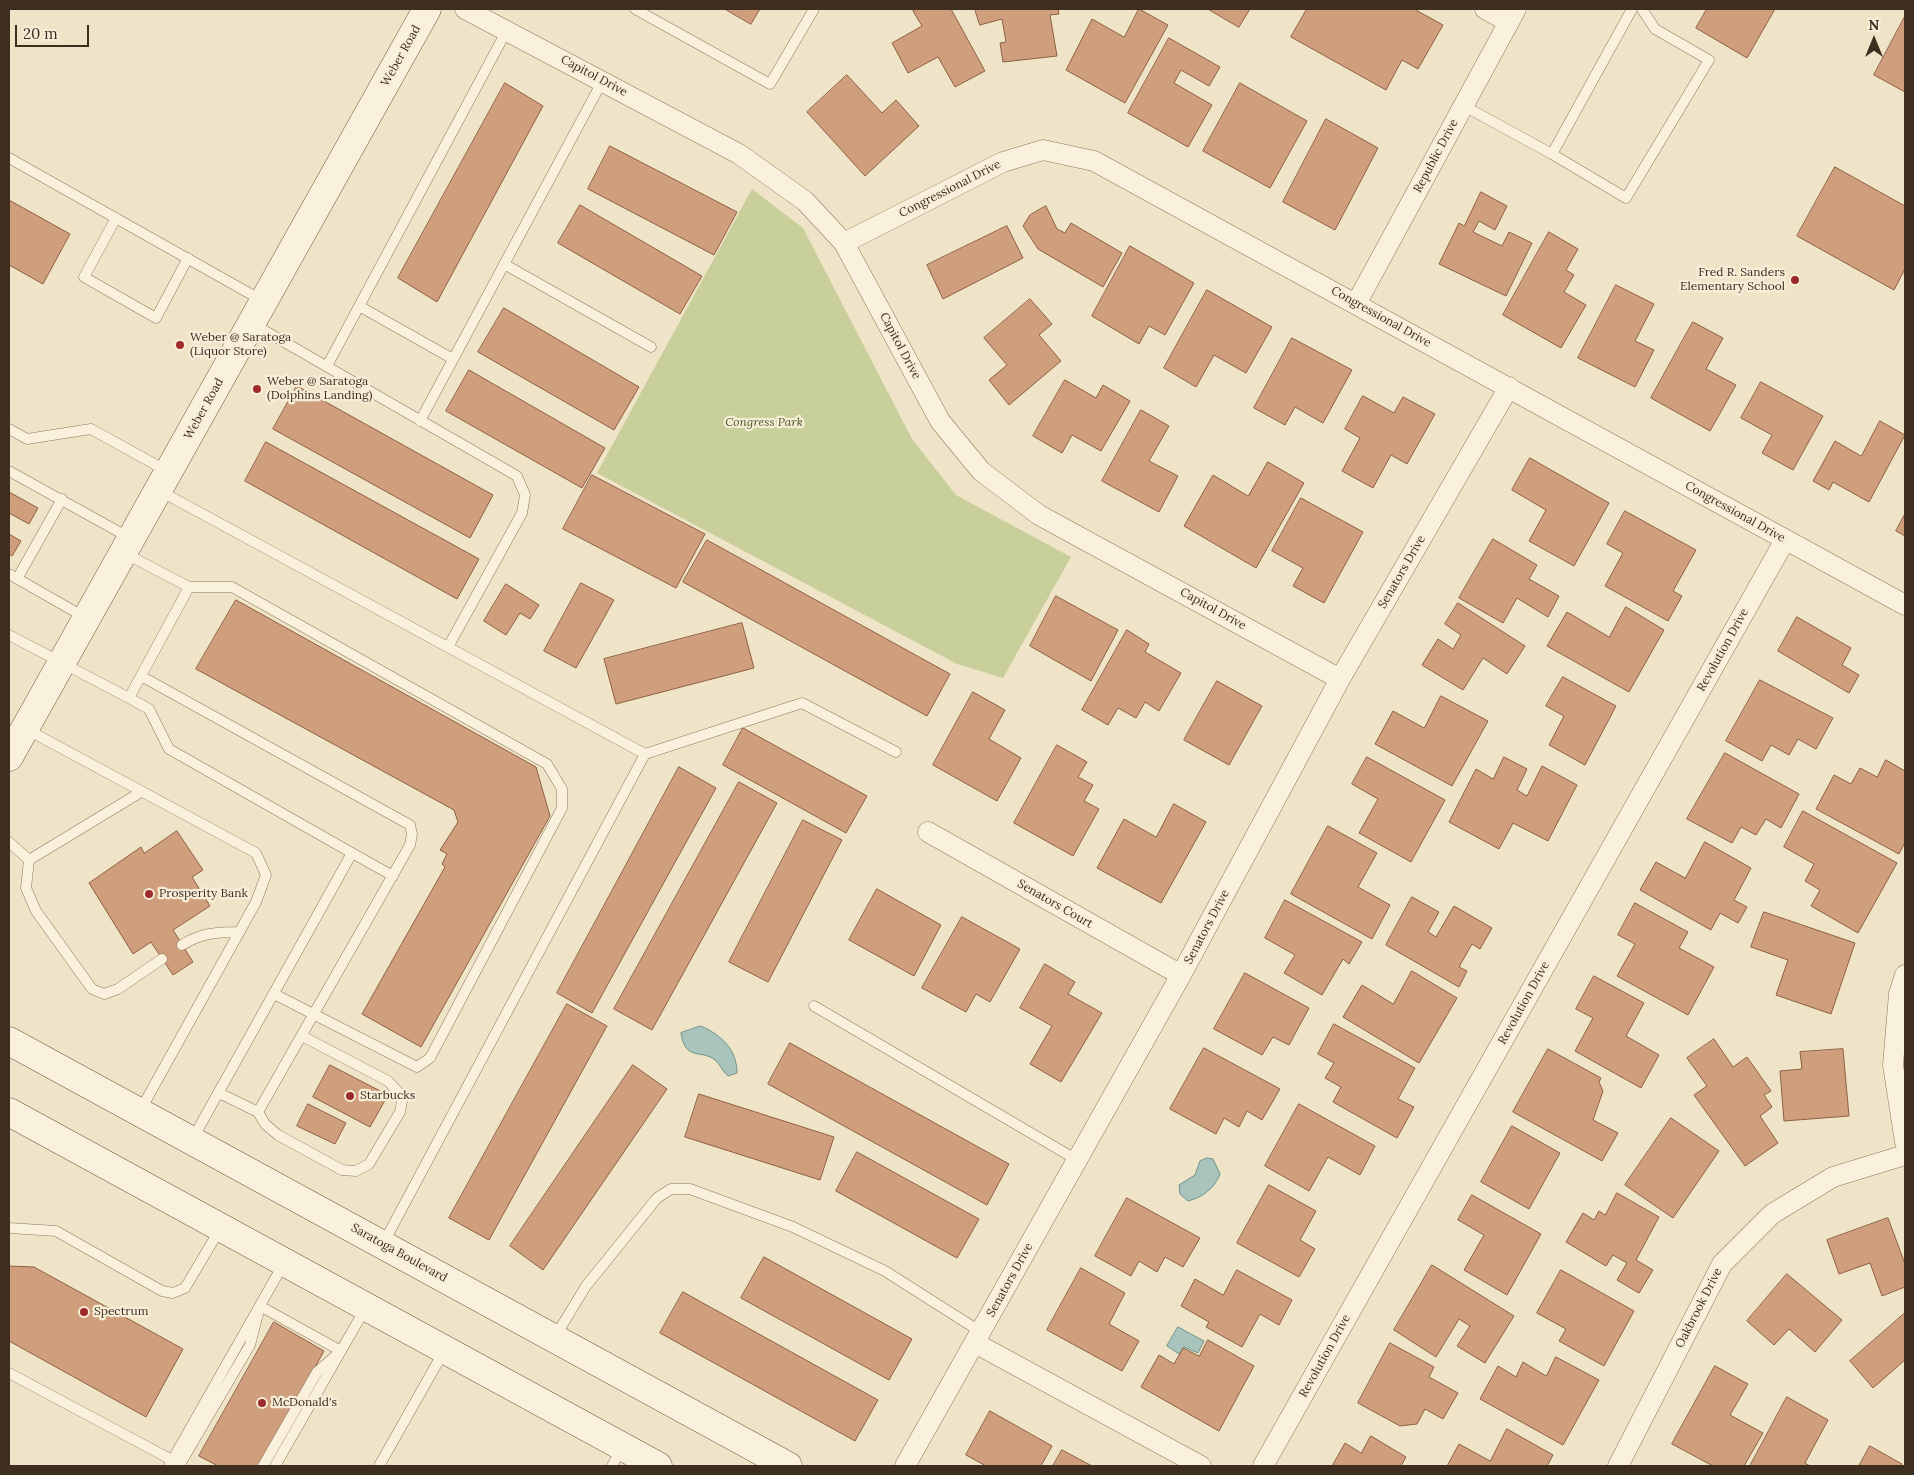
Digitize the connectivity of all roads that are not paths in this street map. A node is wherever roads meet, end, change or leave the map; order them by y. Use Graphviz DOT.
graph roads {
  1 [pos="426,9"];
  2 [pos="465,9"];
  3 [pos="634,9"];
  4 [pos="814,9"];
  5 [pos="1485,9"];
  6 [pos="1632,9"];
  7 [pos="1642,9"];
  8 [pos="1512,15"];
  9 [pos="507,30"];
  10 [pos="603,80"];
  11 [pos="1464,106"];
  12 [pos="1552,154"];
  13 [pos="9,158"];
  14 [pos="116,218"];
  15 [pos="844,243"];
  16 [pos="188,258"];
  17 [pos="504,264"];
  18 [pos="1356,304"];
  19 [pos="359,306"];
  20 [pos="258,312"];
  21 [pos="651,347"];
  22 [pos="453,359"];
  23 [pos="327,366"];
  24 [pos="1509,387"];
  25 [pos="420,421"];
  26 [pos="9,429"];
  27 [pos="9,470"];
  28 [pos="163,481"];
  29 [pos="62,499"];
  30 [pos="1785,540"];
  31 [pos="127,545"];
  32 [pos="9,568"];
  33 [pos="13,576"];
  34 [pos="189,587"];
  35 [pos="1905,605"];
  36 [pos="86,619"];
  37 [pos="9,635"];
  38 [pos="448,647"];
  39 [pos="61,663"];
  40 [pos="141,676"];
  41 [pos="1340,679"];
  42 [pos="129,698"];
  43 [pos="14,746"];
  44 [pos="896,752"];
  45 [pos="645,754"];
  46 [pos="141,792"];
  47 [pos="928,832"];
  48 [pos="9,842"];
  49 [pos="352,853"];
  50 [pos="29,860"];
  51 [pos="393,876"];
  52 [pos="239,932"];
  53 [pos="182,946"];
  54 [pos="162,959"];
  55 [pos="1905,975"];
  56 [pos="1181,976"];
  57 [pos="274,994"];
  58 [pos="814,1006"];
  59 [pos="314,1016"];
  60 [pos="9,1019"];
  61 [pos="302,1036"];
  62 [pos="9,1040"];
  63 [pos="49,1062"];
  64 [pos="219,1093"];
  65 [pos="139,1112"];
  66 [pos="258,1112"];
  67 [pos="13,1116"];
  68 [pos="192,1141"];
  69 [pos="1905,1142"];
  70 [pos="1905,1155"];
  71 [pos="1078,1160"];
  72 [pos="9,1228"];
  73 [pos="221,1228"];
  74 [pos="382,1244"];
  75 [pos="284,1262"];
  76 [pos="260,1306"];
  77 [pos="366,1307"];
  78 [pos="554,1338"];
  79 [pos="978,1338"];
  80 [pos="445,1350"];
  81 [pos="341,1351"];
  82 [pos="9,1373"];
  83 [pos="618,1457"];
  84 [pos="173,1464"];
  85 [pos="263,1466"];
  86 [pos="275,1466"];
  87 [pos="379,1466"];
  88 [pos="658,1466"];
  89 [pos="788,1466"];
  90 [pos="905,1466"];
  91 [pos="1201,1466"];
  92 [pos="1263,1466"];
  93 [pos="1618,1466"];
  1 -- 20 [label="main road, Weber Road"];
  2 -- 9 [label="street, Capitol Drive"];
  3 -- 4 [label="lane"];
  5 -- 8 [label="street"];
  6 -- 12 [label="lane"];
  7 -- 12 [label="lane"];
  8 -- 11 [label="street, Republic Drive"];
  9 -- 10 [label="street, Capitol Drive"];
  9 -- 19 [label="lane"];
  10 -- 15 [label="street, Capitol Drive"];
  10 -- 17 [label="lane"];
  11 -- 12 [label="lane"];
  11 -- 18 [label="street, Republic Drive"];
  13 -- 14 [label="lane"];
  14 -- 16 [label="lane"];
  14 -- 16 [label="lane"];
  15 -- 18 [label="street, Congressional Drive"];
  15 -- 41 [label="street, Capitol Drive"];
  16 -- 20 [label="lane"];
  17 -- 21 [label="lane"];
  17 -- 22 [label="lane"];
  18 -- 24 [label="street, Congressional Drive"];
  19 -- 22 [label="lane"];
  19 -- 23 [label="lane"];
  20 -- 23 [label="lane"];
  20 -- 28 [label="main road, Weber Road"];
  22 -- 25 [label="lane"];
  23 -- 25 [label="lane"];
  24 -- 30 [label="street, Congressional Drive"];
  24 -- 41 [label="street, Senators Drive"];
  25 -- 38 [label="lane"];
  26 -- 28 [label="lane"];
  27 -- 29 [label="lane"];
  28 -- 31 [label="main road, Weber Road"];
  28 -- 38 [label="lane"];
  29 -- 31 [label="lane"];
  29 -- 33 [label="lane"];
  30 -- 35 [label="street, Congressional Drive"];
  30 -- 92 [label="street, Revolution Drive"];
  31 -- 34 [label="lane"];
  31 -- 36 [label="main road, Weber Road"];
  32 -- 33 [label="lane"];
  33 -- 36 [label="lane"];
  34 -- 40 [label="lane"];
  34 -- 59 [label="lane"];
  36 -- 39 [label="main road, Weber Road"];
  37 -- 39 [label="lane"];
  38 -- 45 [label="lane"];
  39 -- 42 [label="lane"];
  39 -- 43 [label="main road, Weber Road"];
  40 -- 42 [label="lane"];
  40 -- 51 [label="lane"];
  41 -- 56 [label="street, Senators Drive"];
  42 -- 49 [label="lane"];
  43 -- 46 [label="lane"];
  44 -- 45 [label="lane"];
  45 -- 74 [label="lane"];
  46 -- 50 [label="lane"];
  46 -- 52 [label="lane"];
  47 -- 56 [label="street, Senators Court"];
  48 -- 50 [label="lane"];
  49 -- 51 [label="lane"];
  49 -- 57 [label="lane"];
  50 -- 54 [label="lane"];
  51 -- 59 [label="lane"];
  52 -- 53 [label="lane"];
  52 -- 65 [label="lane"];
  55 -- 69 [label="street"];
  56 -- 71 [label="street, Senators Drive"];
  57 -- 59 [label="lane"];
  57 -- 64 [label="lane"];
  58 -- 71 [label="lane"];
  59 -- 61 [label="lane"];
  60 -- 63 [label="main road"];
  61 -- 66 [label="lane"];
  61 -- 66 [label="lane"];
  62 -- 63 [label="main road, Saratoga Boulevard"];
  63 -- 65 [label="main road, Saratoga Boulevard"];
  64 -- 66 [label="lane"];
  64 -- 68 [label="lane"];
  65 -- 68 [label="main road, Saratoga Boulevard"];
  67 -- 73 [label="main road"];
  68 -- 74 [label="main road, Saratoga Boulevard"];
  70 -- 93 [label="street, Oakbrook Drive"];
  71 -- 79 [label="street, Senators Drive"];
  72 -- 73 [label="lane"];
  73 -- 75 [label="main road"];
  74 -- 78 [label="main road, Saratoga Boulevard"];
  75 -- 76 [label="lane"];
  75 -- 77 [label="main road"];
  76 -- 81 [label="lane"];
  76 -- 84 [label="lane"];
  77 -- 80 [label="main road"];
  77 -- 81 [label="lane"];
  78 -- 79 [label="lane"];
  78 -- 89 [label="main road, Saratoga Boulevard"];
  79 -- 90 [label="street, Senators Drive"];
  79 -- 91 [label="street"];
  80 -- 83 [label="main road"];
  80 -- 87 [label="lane"];
  81 -- 85 [label="lane"];
  81 -- 86 [label="lane"];
  82 -- 84 [label="lane"];
  83 -- 88 [label="main road"];
}
